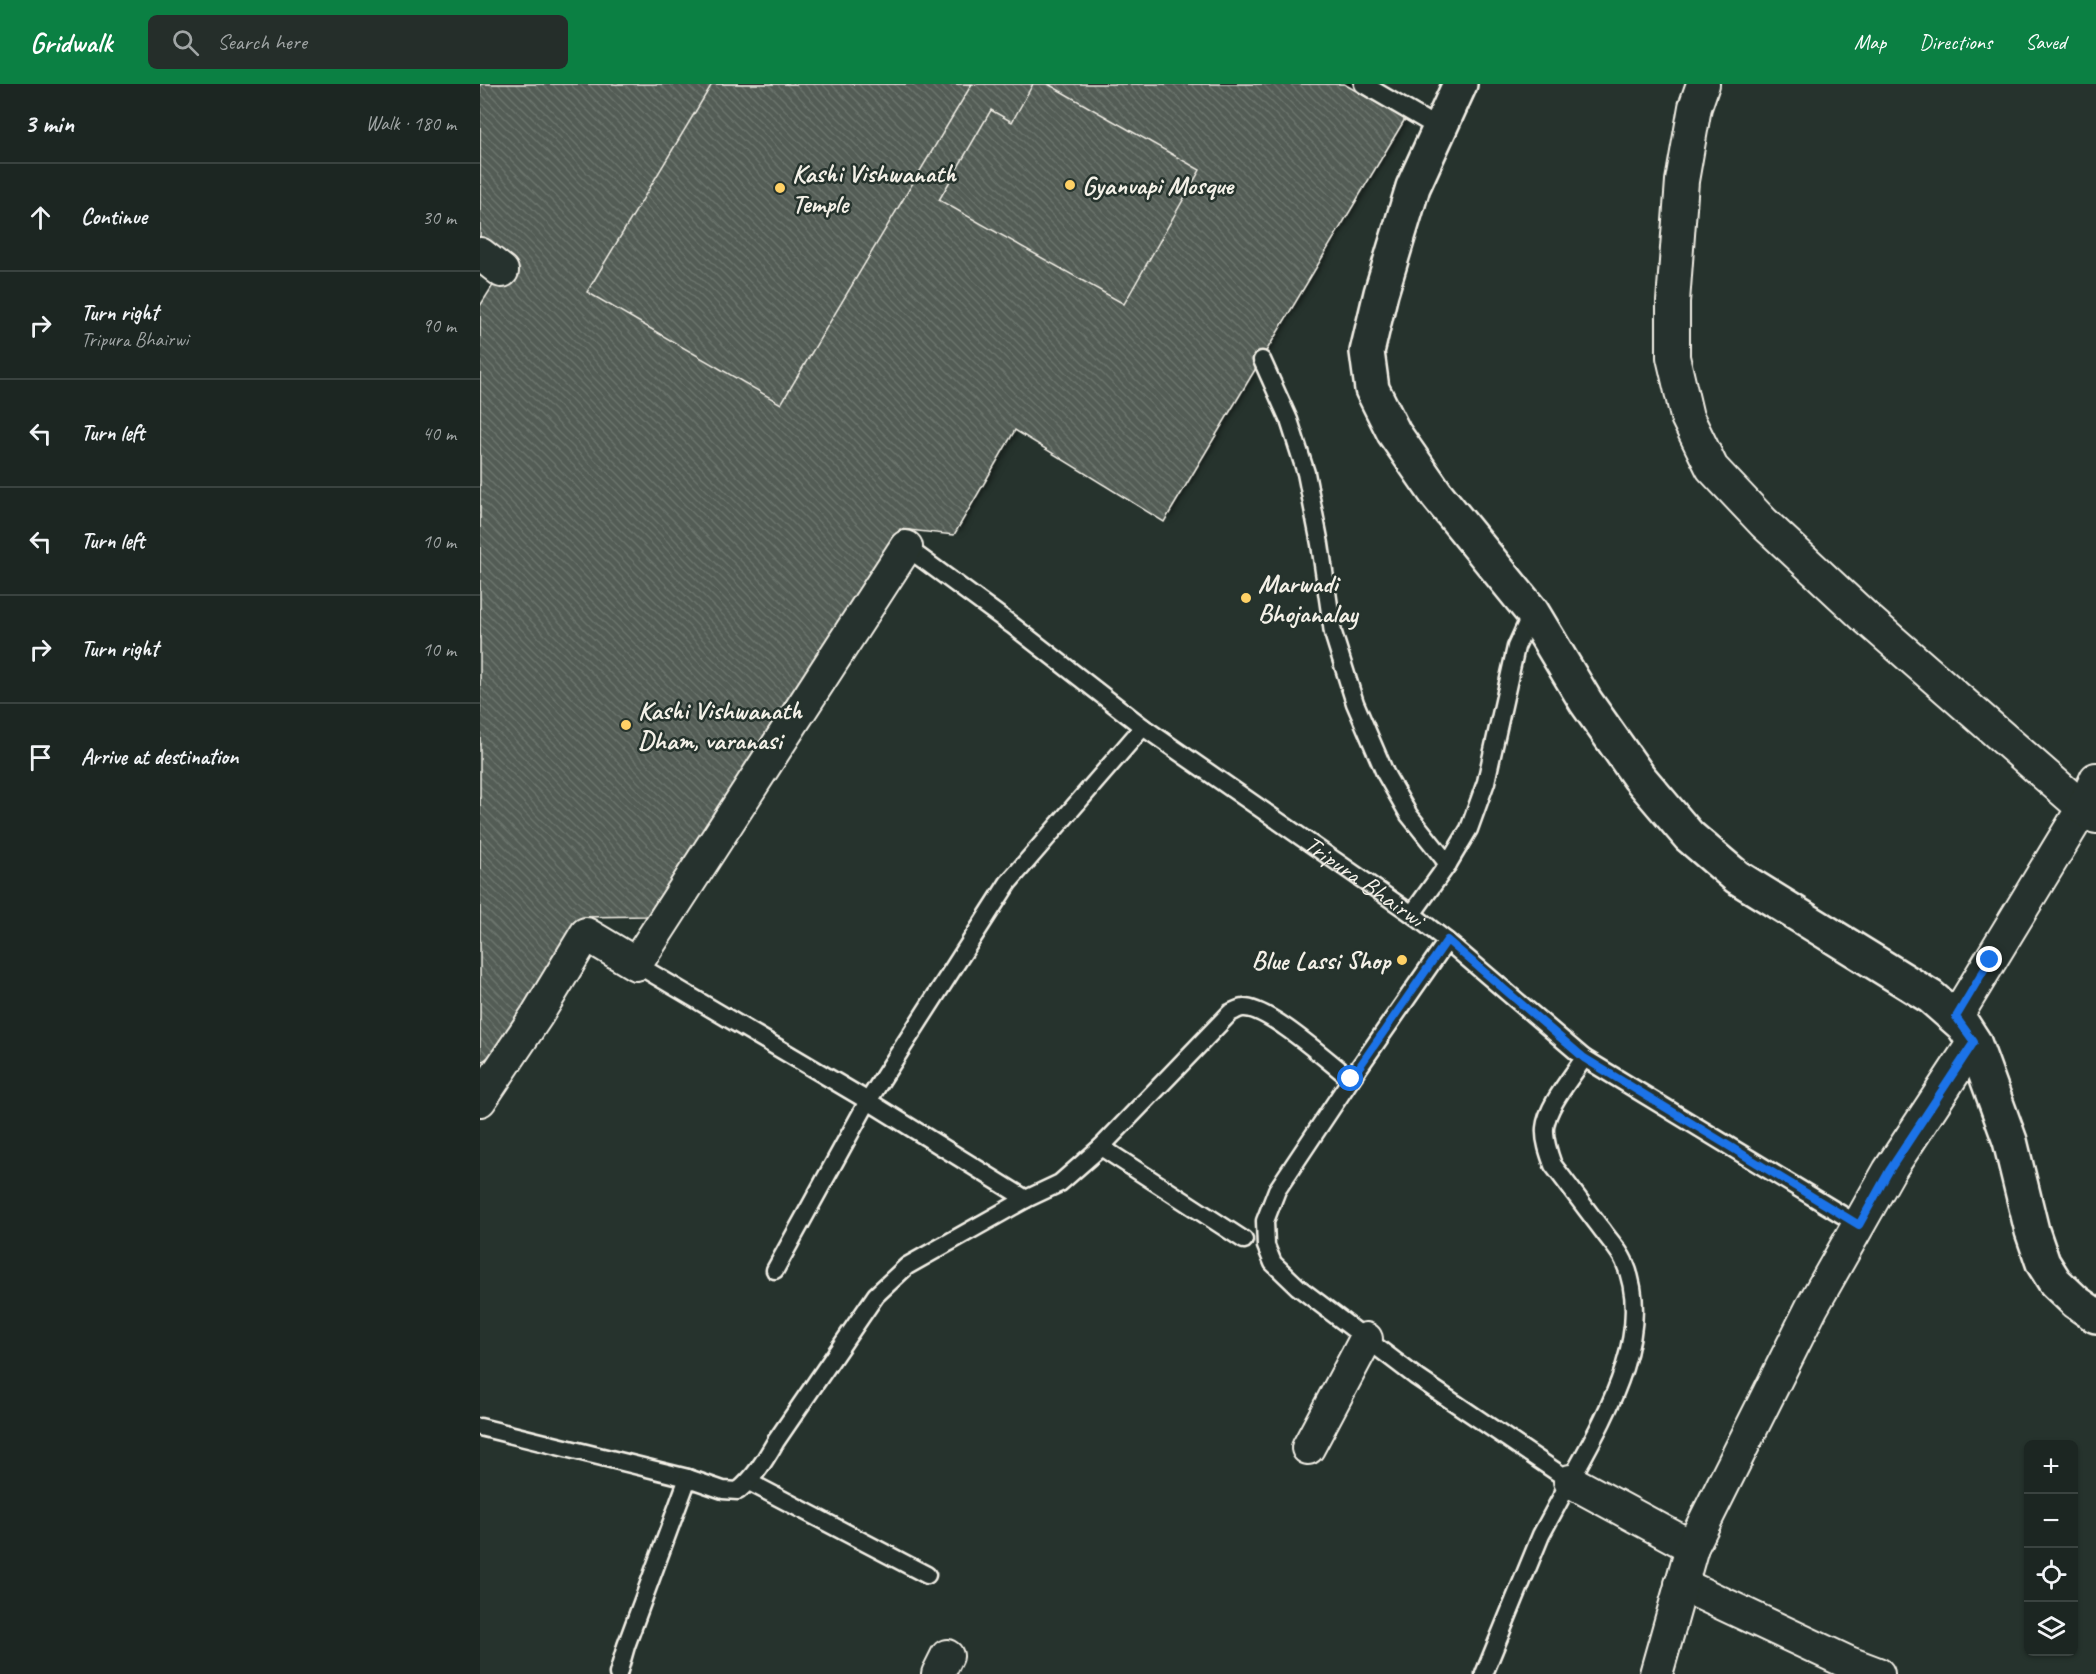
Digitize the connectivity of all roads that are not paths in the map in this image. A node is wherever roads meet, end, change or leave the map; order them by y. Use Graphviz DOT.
graph roads {
  1 [pos="1363,84"];
  2 [pos="1460,84"];
  3 [pos="1703,84"];
  4 [pos="1440,129"];
  5 [pos="1262,360"];
  6 [pos="906,547"];
  7 [pos="1532,612"];
  8 [pos="1143,727"];
  9 [pos="2096,779"];
  10 [pos="2090,812"];
  11 [pos="1448,864"];
  12 [pos="1412,914"];
  13 [pos="1447,940"];
  14 [pos="636,964"];
  15 [pos="1965,1030"];
  16 [pos="1584,1058"];
  17 [pos="1351,1079"];
  18 [pos="480,1100"];
  19 [pos="868,1101"];
  20 [pos="1101,1148"];
  21 [pos="1026,1199"];
  22 [pos="1859,1225"];
  23 [pos="1244,1240"];
  24 [pos="775,1270"];
  25 [pos="2096,1316"];
  26 [pos="1366,1339"];
  27 [pos="480,1427"];
  28 [pos="1308,1448"];
  29 [pos="688,1478"];
  30 [pos="1570,1481"];
  31 [pos="749,1482"];
  32 [pos="1692,1546"];
  33 [pos="927,1575"];
  34 [pos="1681,1584"];
  35 [pos="618,1674"];
  36 [pos="1484,1674"];
  37 [pos="1656,1674"];
  38 [pos="1878,1674"];
  1 -- 4 [label="lane"];
  2 -- 4 [label="street"];
  3 -- 10 [label="street"];
  4 -- 7 [label="street"];
  5 -- 11 [label="lane"];
  6 -- 8 [label="lane, Tripura Bhairwi"];
  6 -- 14 [label="street"];
  7 -- 11 [label="lane"];
  7 -- 15 [label="street"];
  8 -- 12 [label="lane, Tripura Bhairwi"];
  8 -- 19 [label="lane"];
  9 -- 10 [label="street"];
  10 -- 15 [label="street"];
  11 -- 12 [label="lane"];
  12 -- 13 [label="lane, Tripura Bhairwi"];
  13 -- 16 [label="lane, Tripura Bhairwi"];
  13 -- 17 [label="lane"];
  14 -- 18 [label="street"];
  14 -- 19 [label="lane"];
  15 -- 22 [label="street"];
  15 -- 25 [label="street"];
  16 -- 22 [label="lane, Tripura Bhairwi"];
  16 -- 30 [label="lane"];
  17 -- 20 [label="lane"];
  17 -- 26 [label="lane"];
  19 -- 21 [label="lane"];
  19 -- 24 [label="lane"];
  20 -- 21 [label="lane"];
  20 -- 23 [label="lane"];
  21 -- 31 [label="lane"];
  22 -- 32 [label="street"];
  26 -- 28 [label="street"];
  26 -- 30 [label="lane"];
  27 -- 29 [label="lane"];
  29 -- 31 [label="lane"];
  29 -- 35 [label="lane"];
  30 -- 32 [label="street"];
  30 -- 36 [label="lane"];
  31 -- 33 [label="lane"];
  32 -- 34 [label="street"];
  34 -- 37 [label="street"];
  34 -- 38 [label="street"];
}
